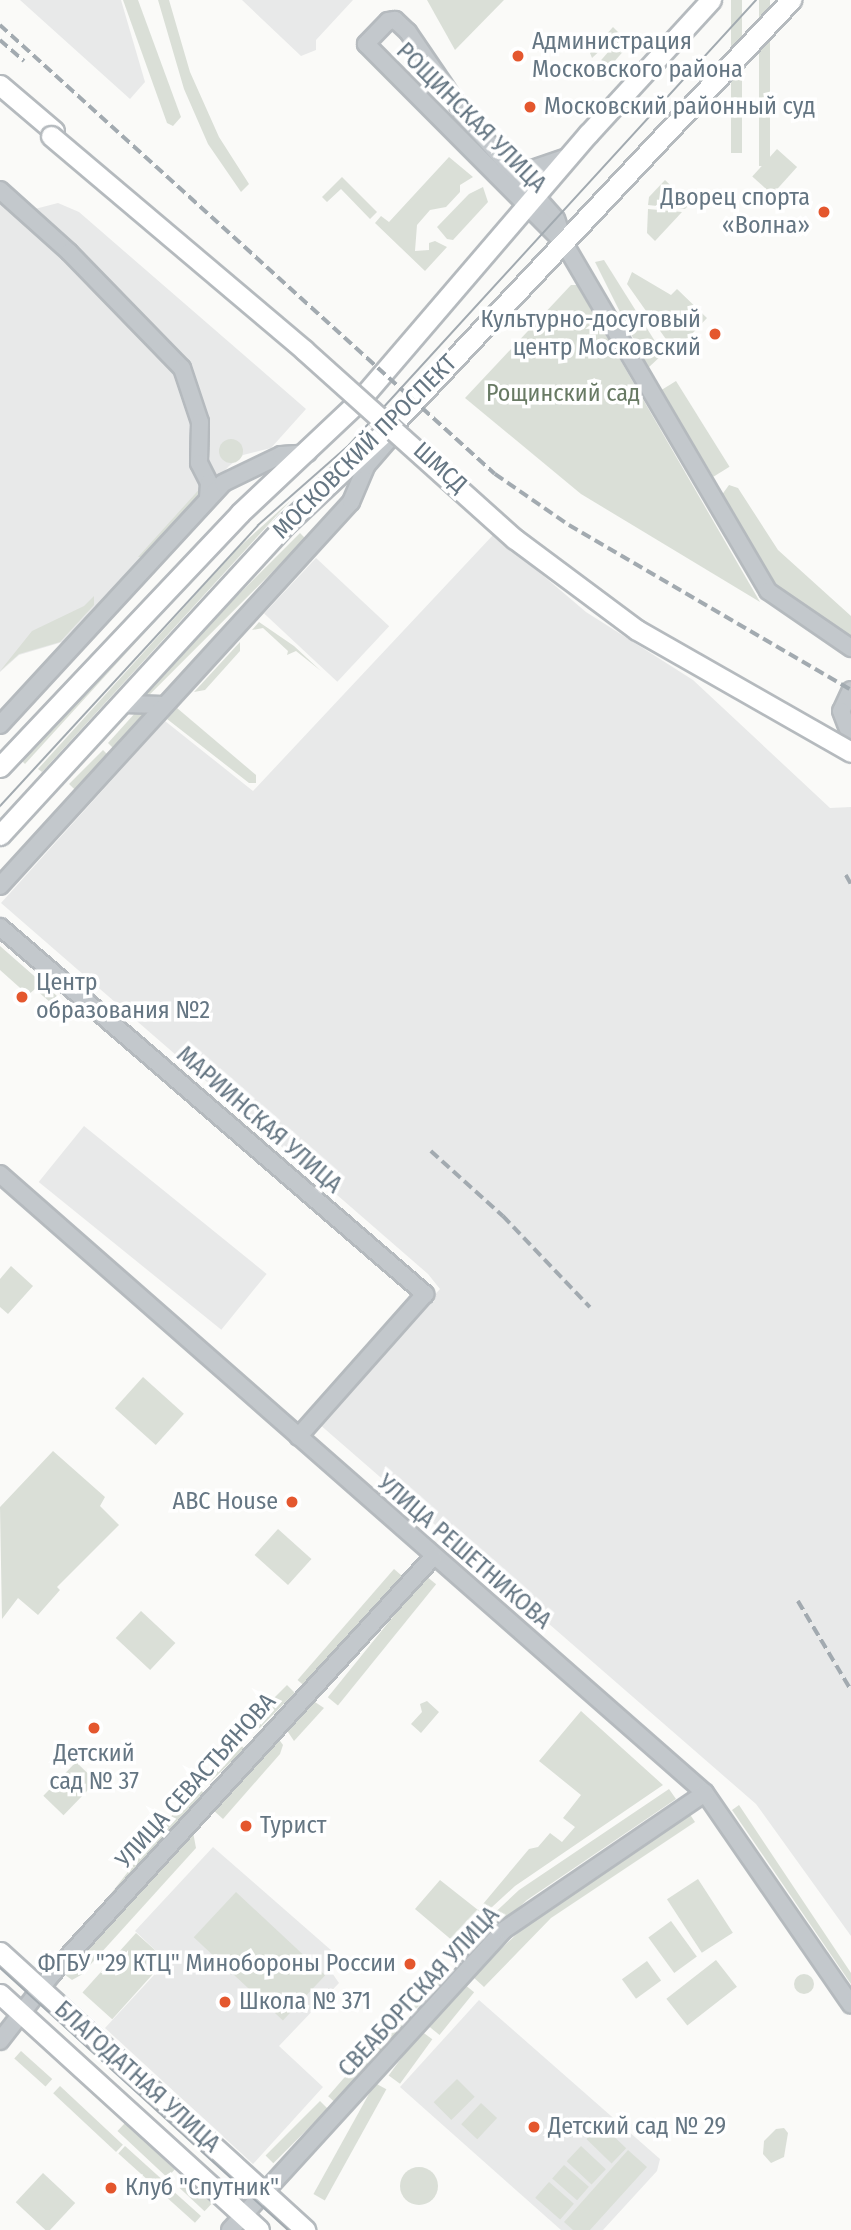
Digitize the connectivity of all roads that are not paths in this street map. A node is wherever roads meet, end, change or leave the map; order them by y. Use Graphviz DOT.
graph roads {
  1 [pos="711,0"];
  2 [pos="791,0"];
  3 [pos="0,85"];
  4 [pos="0,94"];
  5 [pos="569,156"];
  6 [pos="506,163"];
  7 [pos="0,190"];
  8 [pos="532,201"];
  9 [pos="564,243"];
  10 [pos="393,424"];
  11 [pos="308,453"];
  12 [pos="202,454"];
  13 [pos="231,475"];
  14 [pos="208,498"];
  15 [pos="851,648"];
  16 [pos="851,690"];
  17 [pos="122,704"];
  18 [pos="165,705"];
  19 [pos="0,725"];
  20 [pos="851,737"];
  21 [pos="851,750"];
  22 [pos="0,767"];
  23 [pos="0,835"];
  24 [pos="0,886"];
  25 [pos="0,926"];
  26 [pos="0,1174"];
  27 [pos="298,1437"];
  28 [pos="433,1557"];
  29 [pos="705,1793"];
  30 [pos="0,1952"];
  31 [pos="41,1989"];
  32 [pos="0,1994"];
  33 [pos="851,2005"];
  34 [pos="22,2015"];
  35 [pos="0,2041"];
  36 [pos="264,2192"];
  37 [pos="236,2223"];
  38 [pos="259,2230"];
  39 [pos="305,2230"];
  1 -- 5 [label="main road, МОСКОВСКИЙ ПРОСПЕКТ"];
  2 -- 9 [label="main road, МОСКОВСКИЙ ПРОСПЕКТ"];
  3 -- 21 [label="main road, ШМСД, bridge"];
  4 -- 21 [label="main road, ШМСД, bridge"];
  5 -- 6 [label="street"];
  5 -- 8 [label="main road, МОСКОВСКИЙ ПРОСПЕКТ"];
  6 -- 8 [label="street, РОЩИНСКАЯ УЛИЦА"];
  6 -- 8 [label="street, РОЩИНСКАЯ УЛИЦА"];
  7 -- 12 [label="street"];
  8 -- 9 [label="street, РОЩИНСКАЯ УЛИЦА"];
  8 -- 11 [label="main road, МОСКОВСКИЙ ПРОСПЕКТ"];
  9 -- 10 [label="main road, МОСКОВСКИЙ ПРОСПЕКТ"];
  9 -- 15 [label="street, РОЩИНСКАЯ УЛИЦА"];
  10 -- 17 [label="main road, МОСКОВСКИЙ ПРОСПЕКТ"];
  10 -- 18 [label="street"];
  11 -- 13 [label="street, МОСКОВСКИЙ ПРОСПЕКТ"];
  11 -- 22 [label="main road, МОСКОВСКИЙ ПРОСПЕКТ"];
  12 -- 13 [label="street"];
  12 -- 14 [label="street"];
  13 -- 14 [label="street, МОСКОВСКИЙ ПРОСПЕКТ"];
  14 -- 19 [label="street, МОСКОВСКИЙ ПРОСПЕКТ"];
  16 -- 20 [label="street"];
  17 -- 18 [label="street"];
  17 -- 23 [label="main road, МОСКОВСКИЙ ПРОСПЕКТ"];
  18 -- 24 [label="street"];
  25 -- 27 [label="street, МАРИИНСКАЯ УЛИЦА"];
  26 -- 27 [label="street, УЛИЦА РЕШЕТНИКОВА"];
  27 -- 28 [label="street, УЛИЦА РЕШЕТНИКОВА"];
  28 -- 29 [label="street, УЛИЦА РЕШЕТНИКОВА"];
  28 -- 31 [label="street, УЛИЦА СЕВАСТЬЯНОВА"];
  29 -- 33 [label="street, УЛИЦА РЕШЕТНИКОВА"];
  29 -- 36 [label="street, СВЕАБОРГСКАЯ УЛИЦА"];
  30 -- 31 [label="main road, БЛАГОДАТНАЯ УЛИЦА"];
  31 -- 34 [label="street, УЛИЦА СЕВАСТЬЯНОВА"];
  31 -- 36 [label="main road, БЛАГОДАТНАЯ УЛИЦА"];
  32 -- 34 [label="main road, БЛАГОДАТНАЯ УЛИЦА"];
  34 -- 35 [label="street, УЛИЦА СЕВАСТЬЯНОВА"];
  34 -- 37 [label="main road, БЛАГОДАТНАЯ УЛИЦА"];
  36 -- 37 [label="street, СВЕАБОРГСКАЯ УЛИЦА"];
  36 -- 39 [label="main road, БЛАГОДАТНАЯ УЛИЦА"];
  37 -- 38 [label="main road, БЛАГОДАТНАЯ УЛИЦА"];
}
